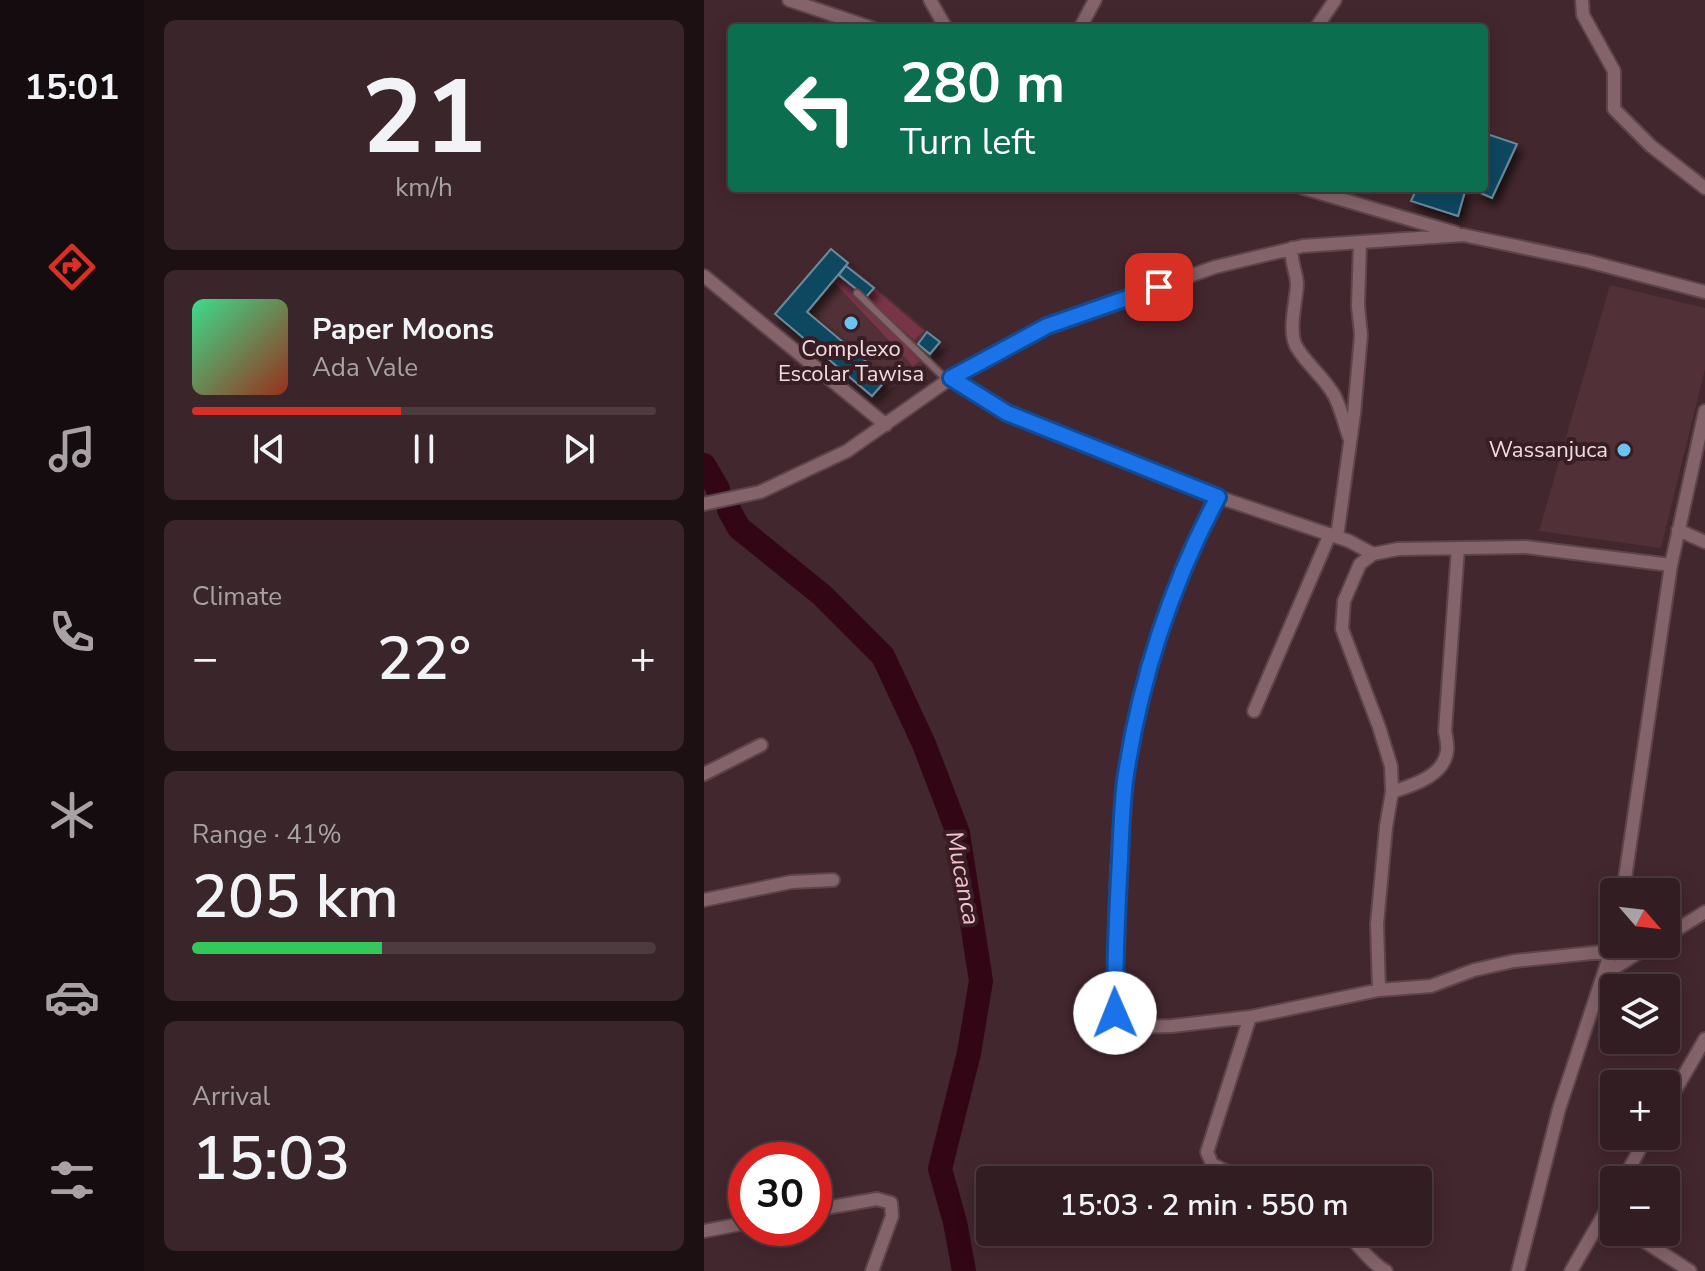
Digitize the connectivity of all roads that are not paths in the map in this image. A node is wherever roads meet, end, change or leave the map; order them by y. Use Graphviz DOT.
graph roads {
  1 [pos="789,0"];
  2 [pos="930,0"];
  3 [pos="1095,0"];
  4 [pos="1335,0"];
  5 [pos="1582,0"];
  6 [pos="860,24"];
  7 [pos="944,24"];
  8 [pos="1082,24"];
  9 [pos="1319,24"];
  10 [pos="1705,188"];
  11 [pos="1317,192"];
  12 [pos="1463,235"];
  13 [pos="1360,242"];
  14 [pos="1292,248"];
  15 [pos="704,276"];
  16 [pos="1705,292"];
  17 [pos="857,293"];
  18 [pos="950,380"];
  19 [pos="1705,411"];
  20 [pos="886,425"];
  21 [pos="1350,440"];
  22 [pos="1218,497"];
  23 [pos="704,504"];
  24 [pos="1678,530"];
  25 [pos="1334,536"];
  26 [pos="1705,542"];
  27 [pos="1458,548"];
  28 [pos="1373,554"];
  29 [pos="1671,565"];
  30 [pos="1254,711"];
  31 [pos="761,745"];
  32 [pos="704,774"];
  33 [pos="1392,792"];
  34 [pos="1625,878"];
  35 [pos="833,880"];
  36 [pos="704,900"];
  37 [pos="1705,912"];
  38 [pos="1680,927"];
  39 [pos="1600,948"];
  40 [pos="1610,958"];
  41 [pos="1630,958"];
  42 [pos="1605,974"];
  43 [pos="1600,989"];
  44 [pos="1379,990"];
  45 [pos="1250,1017"];
  46 [pos="1705,1039"];
  47 [pos="1680,1082"];
  48 [pos="1216,1166"];
  49 [pos="832,1207"];
  50 [pos="728,1226"];
  51 [pos="704,1231"];
  52 [pos="1600,1231"];
  53 [pos="1360,1246"];
  54 [pos="1652,1246"];
  55 [pos="1520,1267"];
  56 [pos="872,1271"];
  57 [pos="1386,1271"];
  58 [pos="1533,1271"];
  59 [pos="1571,1271"];
  60 [pos="1690,1271"];
  1 -- 6 [label="street"];
  2 -- 7 [label="street"];
  3 -- 8 [label="street"];
  4 -- 9 [label="street"];
  5 -- 10 [label="street"];
  11 -- 12 [label="street"];
  12 -- 13 [label="street"];
  12 -- 16 [label="street"];
  13 -- 14 [label="street"];
  13 -- 21 [label="street"];
  14 -- 18 [label="street"];
  14 -- 21 [label="street"];
  15 -- 20 [label="street"];
  17 -- 18 [label="lane"];
  18 -- 20 [label="street"];
  18 -- 22 [label="street"];
  19 -- 24 [label="street"];
  20 -- 23 [label="street"];
  21 -- 25 [label="street"];
  22 -- 25 [label="street"];
  22 -- 45 [label="street"];
  24 -- 26 [label="street"];
  24 -- 29 [label="street"];
  25 -- 28 [label="street"];
  25 -- 30 [label="street"];
  27 -- 28 [label="street"];
  27 -- 29 [label="street"];
  27 -- 33 [label="street"];
  28 -- 33 [label="street"];
  29 -- 34 [label="street"];
  31 -- 32 [label="street"];
  33 -- 44 [label="street"];
  35 -- 36 [label="street"];
  37 -- 38 [label="street"];
  39 -- 44 [label="street"];
  40 -- 42 [label="street"];
  41 -- 42 [label="street"];
  43 -- 55 [label="street"];
  44 -- 45 [label="street"];
  45 -- 48 [label="street"];
  46 -- 47 [label="street"];
  49 -- 56 [label="street"];
  50 -- 51 [label="street"];
  52 -- 59 [label="street"];
  53 -- 57 [label="street"];
  54 -- 60 [label="street"];
  55 -- 58 [label="street"];
}
